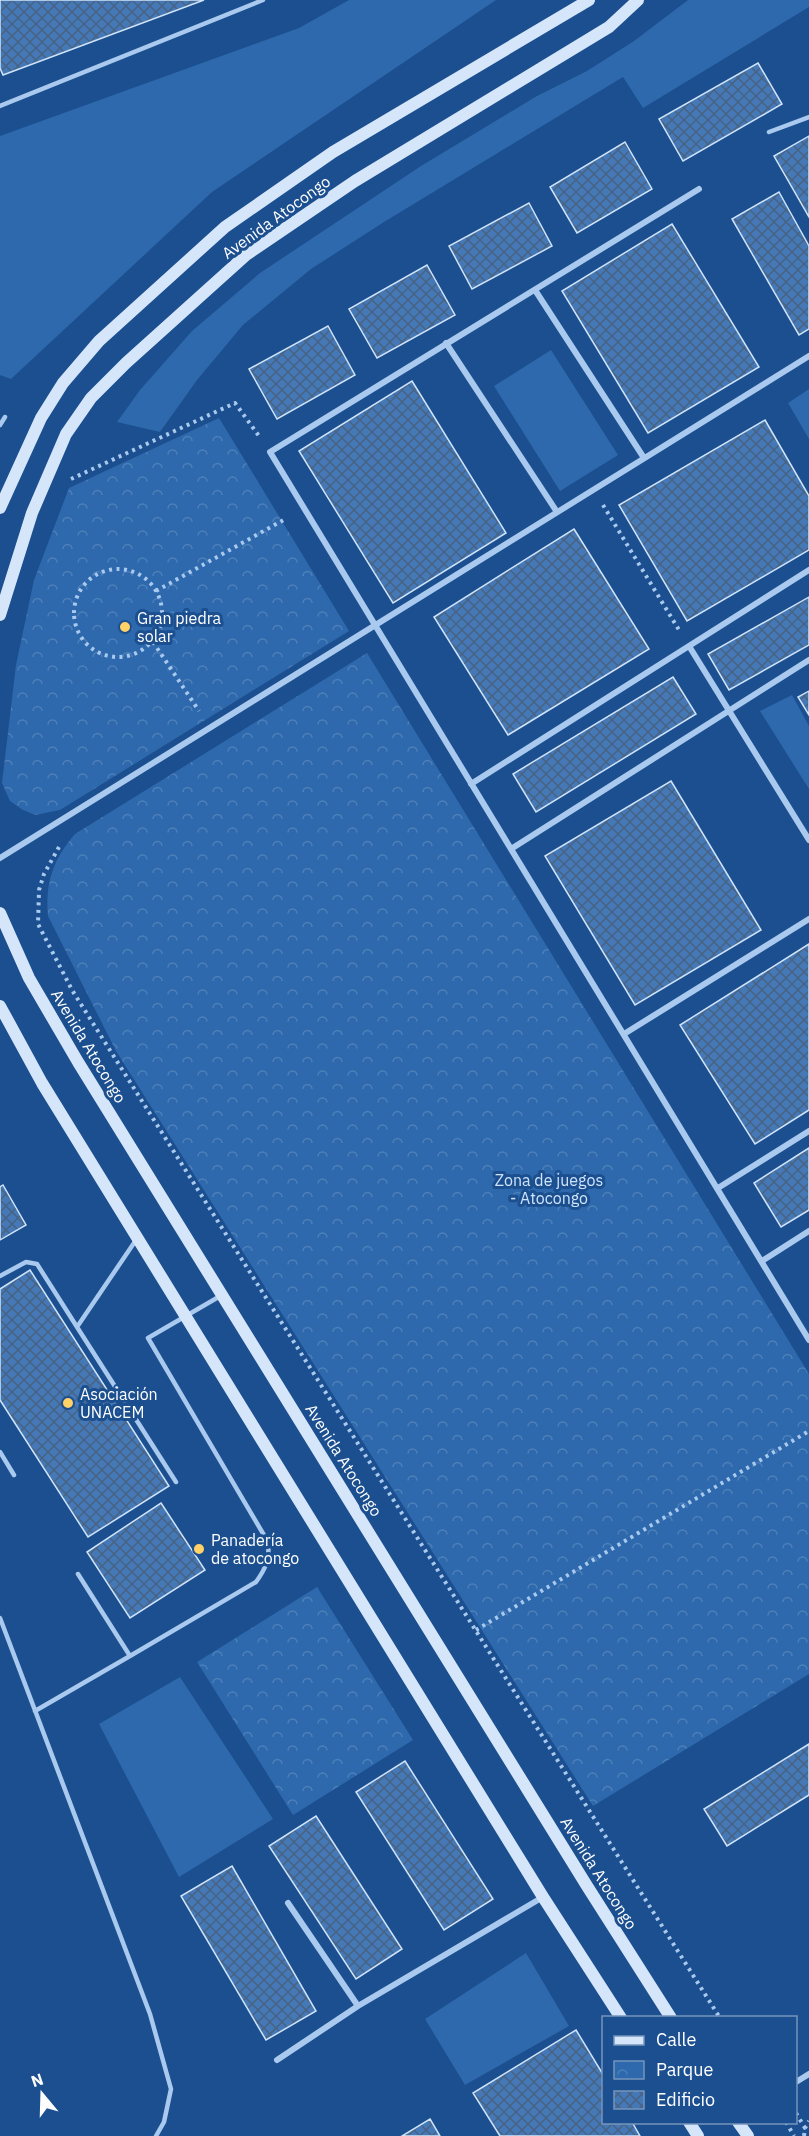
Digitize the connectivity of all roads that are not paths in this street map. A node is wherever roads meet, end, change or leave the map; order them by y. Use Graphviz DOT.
graph roads {
  1 [pos="263,0"];
  2 [pos="589,0"];
  3 [pos="638,0"];
  4 [pos="0,106"];
  5 [pos="809,117"];
  6 [pos="769,132"];
  7 [pos="699,189"];
  8 [pos="534,290"];
  9 [pos="446,343"];
  10 [pos="809,356"];
  11 [pos="5,417"];
  12 [pos="0,425"];
  13 [pos="644,458"];
  14 [pos="0,508"];
  15 [pos="557,512"];
  16 [pos="809,570"];
  17 [pos="0,615"];
  18 [pos="376,624"];
  19 [pos="688,646"];
  20 [pos="809,660"];
  21 [pos="729,711"];
  22 [pos="471,784"];
  23 [pos="809,840"];
  24 [pos="511,849"];
  25 [pos="0,858"];
  26 [pos="0,913"];
  27 [pos="809,919"];
  28 [pos="0,1006"];
  29 [pos="624,1034"];
  30 [pos="809,1131"];
  31 [pos="718,1188"];
  32 [pos="809,1231"];
  33 [pos="137,1238"];
  34 [pos="762,1261"];
  35 [pos="0,1276"];
  36 [pos="222,1295"];
  37 [pos="185,1316"];
  38 [pos="77,1327"];
  39 [pos="808,1338"];
  40 [pos="0,1452"];
  41 [pos="14,1475"];
  42 [pos="176,1482"];
  43 [pos="78,1574"];
  44 [pos="0,1618"];
  45 [pos="130,1656"];
  46 [pos="35,1711"];
  47 [pos="543,1897"];
  48 [pos="288,1903"];
  49 [pos="358,2006"];
  50 [pos="620,2016"];
  51 [pos="670,2016"];
  52 [pos="277,2060"];
  53 [pos="156,2136"];
  1 -- 4 [label="lane"];
  2 -- 14 [label="main road, Avenida Atocongo"];
  3 -- 17 [label="main road, Avenida Atocongo"];
  5 -- 6 [label="lane"];
  7 -- 8 [label="street"];
  8 -- 9 [label="street"];
  8 -- 13 [label="street"];
  9 -- 15 [label="street"];
  9 -- 18 [label="street"];
  10 -- 13 [label="street"];
  11 -- 12 [label="lane"];
  13 -- 15 [label="street"];
  15 -- 18 [label="street"];
  16 -- 19 [label="street"];
  18 -- 22 [label="street"];
  18 -- 25 [label="street"];
  19 -- 21 [label="street"];
  19 -- 22 [label="street"];
  20 -- 21 [label="street"];
  21 -- 23 [label="street"];
  21 -- 24 [label="street"];
  22 -- 24 [label="street"];
  24 -- 29 [label="street"];
  26 -- 36 [label="main road, Avenida Atocongo"];
  27 -- 29 [label="street"];
  28 -- 33 [label="main road"];
  29 -- 31 [label="street"];
  30 -- 31 [label="street"];
  31 -- 34 [label="street"];
  32 -- 34 [label="street"];
  33 -- 37 [label="main road"];
  33 -- 38 [label="lane"];
  34 -- 39 [label="street"];
  35 -- 38 [label="lane"];
  36 -- 37 [label="lane"];
  36 -- 51 [label="main road, Avenida Atocongo"];
  37 -- 45 [label="lane"];
  37 -- 47 [label="main road"];
  38 -- 42 [label="lane"];
  40 -- 41 [label="lane"];
  43 -- 45 [label="lane"];
  44 -- 46 [label="lane"];
  45 -- 46 [label="lane"];
  46 -- 53 [label="lane"];
  47 -- 49 [label="street"];
  47 -- 50 [label="main road"];
  48 -- 49 [label="street"];
  49 -- 52 [label="street"];
}
